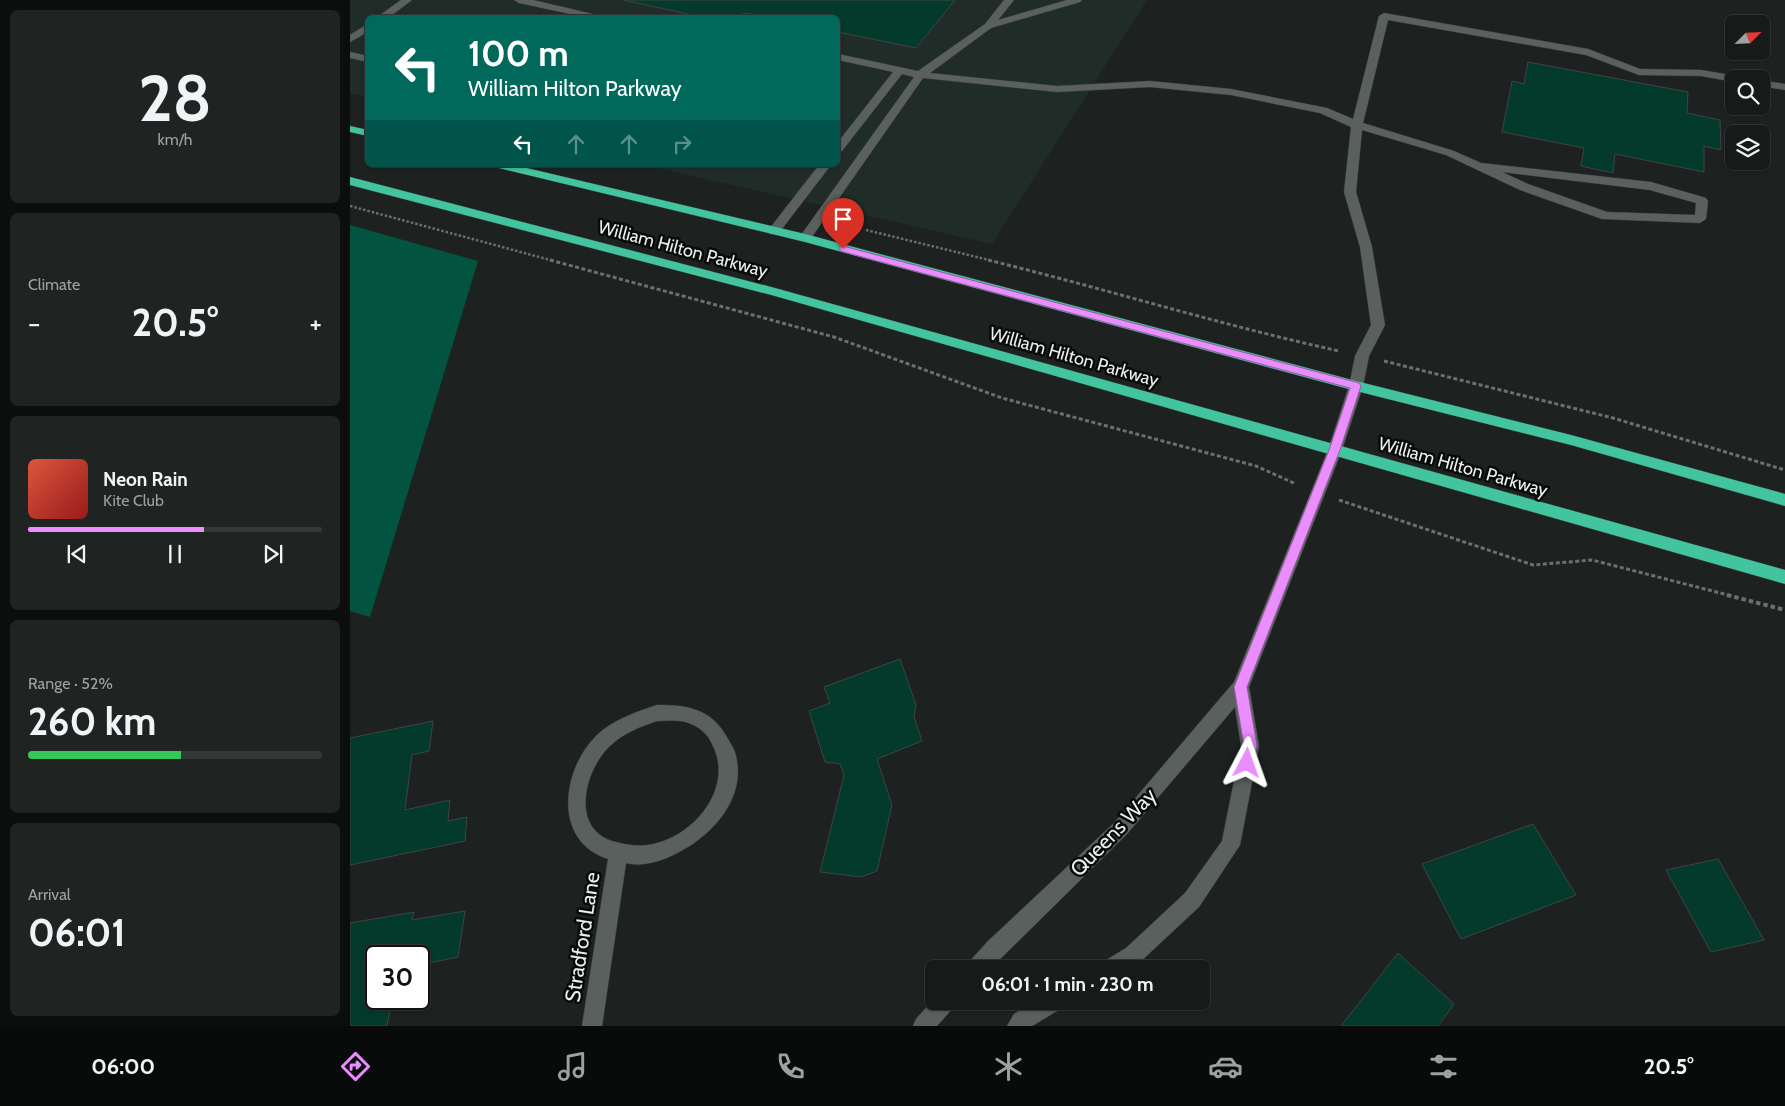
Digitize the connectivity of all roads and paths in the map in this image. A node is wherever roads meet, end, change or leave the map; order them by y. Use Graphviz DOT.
graph roads {
  1 [pos="407,0"];
  2 [pos="519,0"];
  3 [pos="1009,0"];
  4 [pos="1077,0"];
  5 [pos="385,15"];
  6 [pos="591,15"];
  7 [pos="988,26"];
  8 [pos="365,29"];
  9 [pos="350,39"];
  10 [pos="350,55"];
  11 [pos="365,58"];
  12 [pos="840,59"];
  13 [pos="899,70"];
  14 [pos="920,75"];
  15 [pos="1725,77"];
  16 [pos="1770,84"];
  17 [pos="1785,87"];
  18 [pos="1357,126"];
  19 [pos="350,129"];
  20 [pos="365,132"];
  21 [pos="840,145"];
  22 [pos="1478,166"];
  23 [pos="508,167"];
  24 [pos="823,167"];
  25 [pos="350,181"];
  26 [pos="350,206"];
  27 [pos="820,220"];
  28 [pos="774,231"];
  29 [pos="805,238"];
  30 [pos="1362,356"];
  31 [pos="1356,386"];
  32 [pos="1335,450"];
  33 [pos="1785,470"];
  34 [pos="1318,493"];
  35 [pos="1785,500"];
  36 [pos="1785,577"];
  37 [pos="1785,610"];
  38 [pos="1241,687"];
  39 [pos="618,855"];
  40 [pos="984,960"];
  41 [pos="1125,960"];
  42 [pos="938,1010"];
  43 [pos="1040,1010"];
  44 [pos="592,1026"];
  45 [pos="923,1026"];
  46 [pos="1016,1026"];
  1 -- 5 [label="street"];
  2 -- 6 [label="street"];
  3 -- 7 [label="street"];
  4 -- 7 [label="street"];
  7 -- 14 [label="street"];
  8 -- 9 [label="street"];
  10 -- 11 [label="street"];
  12 -- 13 [label="street"];
  13 -- 14 [label="street"];
  13 -- 21 [label="street"];
  14 -- 18 [label="street"];
  14 -- 27 [label="street"];
  15 -- 18 [label="street, Queens Way"];
  16 -- 17 [label="street"];
  18 -- 22 [label="street"];
  18 -- 30 [label="street, Queens Way"];
  19 -- 20 [label="highway"];
  22 -- 22 [label="street"];
  23 -- 28 [label="highway, William Hilton Parkway"];
  24 -- 28 [label="street"];
  25 -- 32 [label="highway, William Hilton Parkway"];
  26 -- 34 [label="path"];
  27 -- 29 [label="street"];
  27 -- 30 [label="path"];
  28 -- 29 [label="highway, William Hilton Parkway"];
  29 -- 31 [label="highway, William Hilton Parkway"];
  30 -- 31 [label="street, Queens Way"];
  30 -- 33 [label="path"];
  31 -- 32 [label="street, Queens Way"];
  31 -- 35 [label="highway, William Hilton Parkway"];
  32 -- 34 [label="street, Queens Way"];
  32 -- 36 [label="highway, William Hilton Parkway"];
  34 -- 37 [label="path"];
  34 -- 38 [label="street, Queens Way"];
  38 -- 40 [label="street, Queens Way"];
  38 -- 41 [label="street"];
  39 -- 39 [label="street, Stradford Lane"];
  39 -- 44 [label="street, Stradford Lane"];
  42 -- 45 [label="street"];
  43 -- 46 [label="street"];
}
